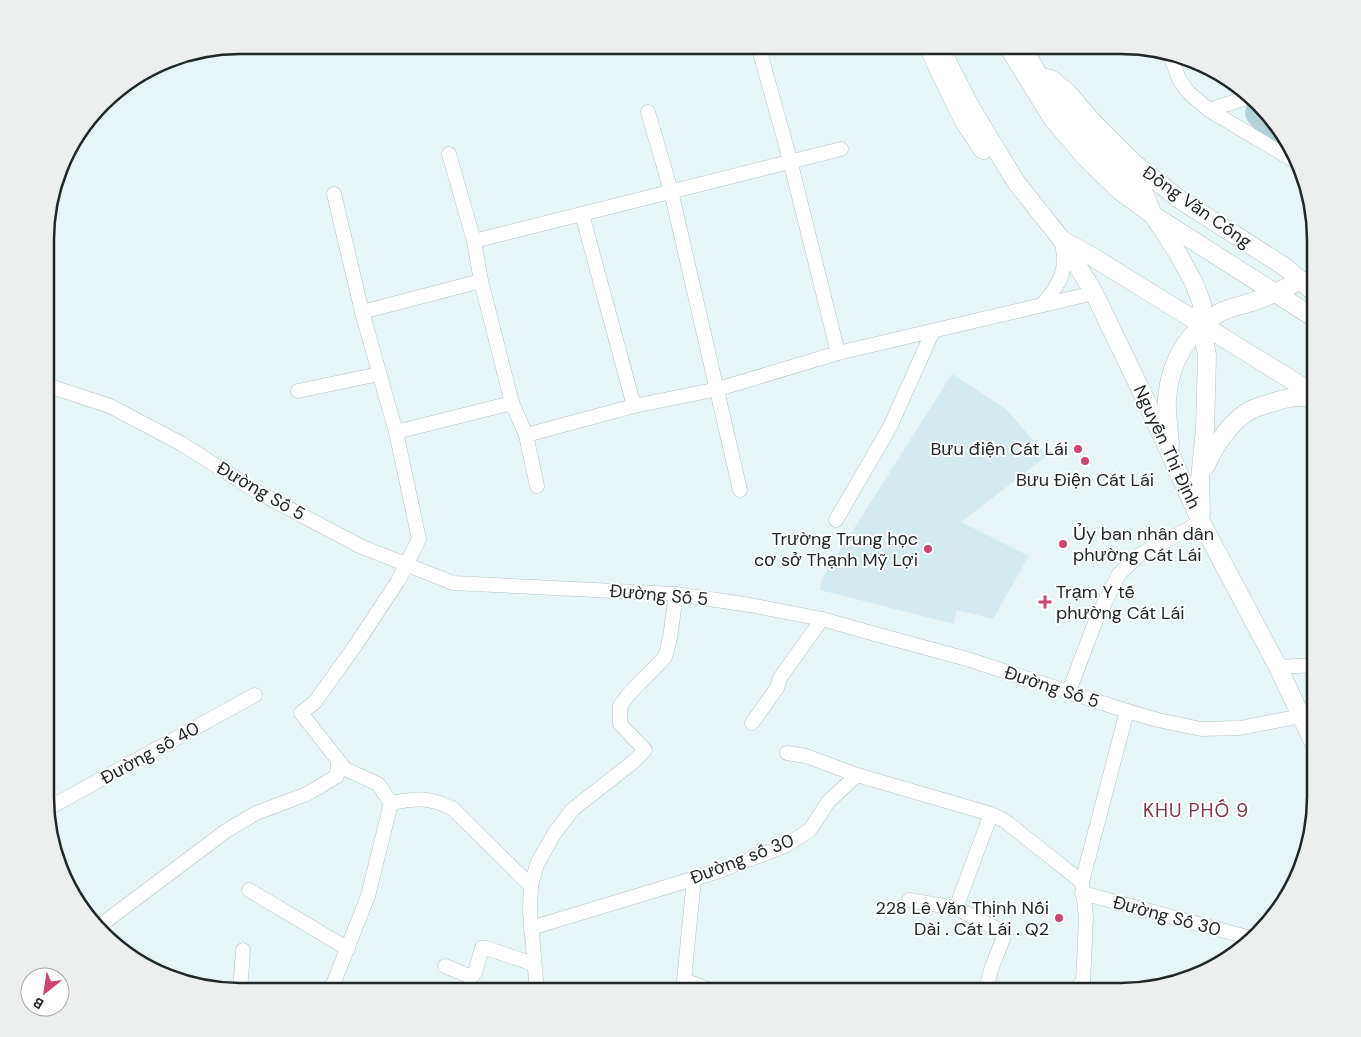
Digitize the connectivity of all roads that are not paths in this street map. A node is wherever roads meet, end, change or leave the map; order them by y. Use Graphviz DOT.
graph roads {
  1 [pos="761,54"];
  2 [pos="930,54"];
  3 [pos="944,54"];
  4 [pos="1013,54"];
  5 [pos="1024,54"];
  6 [pos="1172,61"];
  7 [pos="1034,79"];
  8 [pos="1243,99"];
  9 [pos="1209,110"];
  10 [pos="648,112"];
  11 [pos="841,149"];
  12 [pos="449,154"];
  13 [pos="1288,157"];
  14 [pos="790,160"];
  15 [pos="1016,182"];
  16 [pos="671,192"];
  17 [pos="334,194"];
  18 [pos="582,214"];
  19 [pos="1153,215"];
  20 [pos="1062,240"];
  21 [pos="474,241"];
  22 [pos="1301,280"];
  23 [pos="481,281"];
  24 [pos="1307,286"];
  25 [pos="1094,293"];
  26 [pos="1275,293"];
  27 [pos="1253,302"];
  28 [pos="1307,304"];
  29 [pos="1042,305"];
  30 [pos="1307,310"];
  31 [pos="362,312"];
  32 [pos="1201,325"];
  33 [pos="933,331"];
  34 [pos="838,353"];
  35 [pos="379,374"];
  36 [pos="54,388"];
  37 [pos="718,389"];
  38 [pos="298,391"];
  39 [pos="1307,391"];
  40 [pos="1307,396"];
  41 [pos="512,403"];
  42 [pos="634,406"];
  43 [pos="396,432"];
  44 [pos="526,435"];
  45 [pos="1171,454"];
  46 [pos="1200,479"];
  47 [pos="537,486"];
  48 [pos="740,490"];
  49 [pos="836,520"];
  50 [pos="1201,522"];
  51 [pos="407,566"];
  52 [pos="676,594"];
  53 [pos="822,619"];
  54 [pos="1307,665"];
  55 [pos="1278,667"];
  56 [pos="1068,691"];
  57 [pos="256,695"];
  58 [pos="1127,711"];
  59 [pos="1301,716"];
  60 [pos="752,723"];
  61 [pos="1307,729"];
  62 [pos="787,753"];
  63 [pos="338,762"];
  64 [pos="856,775"];
  65 [pos="391,802"];
  66 [pos="54,806"];
  67 [pos="991,814"];
  68 [pos="694,879"];
  69 [pos="531,886"];
  70 [pos="1082,887"];
  71 [pos="249,890"];
  72 [pos="909,900"];
  73 [pos="956,908"];
  74 [pos="103,923"];
  75 [pos="532,928"];
  76 [pos="1245,936"];
  77 [pos="348,949"];
  78 [pos="243,950"];
  79 [pos="534,964"];
  80 [pos="445,966"];
  81 [pos="241,983"];
  82 [pos="334,983"];
  83 [pos="536,983"];
  84 [pos="692,983"];
  85 [pos="988,983"];
  86 [pos="1082,983"];
  1 -- 14 [label="street"];
  2 -- 15 [label="main road, Nguyễn Thị Định"];
  3 -- 15 [label="main road, Nguyễn Thị Định"];
  4 -- 7 [label="main road"];
  5 -- 7 [label="main road"];
  6 -- 9 [label="street"];
  7 -- 19 [label="main road"];
  7 -- 22 [label="main road, Đồng Văn Cống"];
  8 -- 9 [label="street"];
  9 -- 13 [label="street"];
  10 -- 16 [label="street"];
  11 -- 14 [label="street"];
  12 -- 21 [label="street"];
  14 -- 16 [label="street"];
  14 -- 34 [label="street"];
  15 -- 20 [label="main road, Nguyễn Thị Định"];
  16 -- 18 [label="street"];
  16 -- 37 [label="street"];
  17 -- 31 [label="street"];
  18 -- 21 [label="street"];
  18 -- 42 [label="street"];
  19 -- 26 [label="main road, Đồng Văn Cống"];
  19 -- 32 [label="main road"];
  20 -- 25 [label="main road, Nguyễn Thị Định"];
  20 -- 29 [label="street"];
  20 -- 32 [label="main road"];
  21 -- 23 [label="street"];
  22 -- 24 [label="main road, Đồng Văn Cống"];
  22 -- 26 [label="main road"];
  23 -- 31 [label="street"];
  23 -- 41 [label="street"];
  25 -- 29 [label="street"];
  25 -- 45 [label="main road, Nguyễn Thị Định"];
  26 -- 27 [label="main road"];
  26 -- 28 [label="main road"];
  27 -- 30 [label="main road"];
  27 -- 32 [label="main road"];
  29 -- 33 [label="street"];
  31 -- 35 [label="street"];
  32 -- 39 [label="main road"];
  32 -- 45 [label="main road"];
  32 -- 46 [label="main road"];
  33 -- 34 [label="street"];
  33 -- 49 [label="street"];
  34 -- 37 [label="street"];
  35 -- 38 [label="street"];
  35 -- 43 [label="street"];
  36 -- 51 [label="street, Đường Số 5"];
  37 -- 42 [label="street"];
  37 -- 48 [label="street"];
  40 -- 46 [label="main road"];
  41 -- 43 [label="street"];
  41 -- 44 [label="street"];
  42 -- 44 [label="street"];
  43 -- 51 [label="street"];
  44 -- 47 [label="street"];
  45 -- 50 [label="main road, Nguyễn Thị Định"];
  46 -- 50 [label="main road"];
  50 -- 55 [label="main road, Nguyễn Thị Định"];
  50 -- 56 [label="street"];
  51 -- 52 [label="street, Đường Số 5"];
  51 -- 63 [label="street"];
  52 -- 53 [label="street, Đường Số 5"];
  52 -- 69 [label="street"];
  53 -- 56 [label="street, Đường Số 5"];
  53 -- 60 [label="street"];
  54 -- 55 [label="street"];
  55 -- 59 [label="main road, Nguyễn Thị Định"];
  56 -- 58 [label="street, Đường Số 5"];
  57 -- 66 [label="street, Đường số 40"];
  58 -- 59 [label="street, Đường Số 5"];
  58 -- 70 [label="street"];
  59 -- 61 [label="main road, Nguyễn Thị Định"];
  62 -- 64 [label="street"];
  63 -- 65 [label="street"];
  63 -- 74 [label="street"];
  64 -- 67 [label="street"];
  64 -- 68 [label="street, Đường số 30"];
  65 -- 69 [label="street"];
  65 -- 77 [label="street"];
  67 -- 70 [label="street"];
  67 -- 73 [label="street"];
  68 -- 75 [label="street, Đường số 30"];
  68 -- 84 [label="street"];
  69 -- 75 [label="street"];
  70 -- 76 [label="street, Đường Số 30"];
  70 -- 86 [label="street"];
  71 -- 77 [label="street"];
  72 -- 73 [label="street"];
  73 -- 85 [label="street"];
  75 -- 79 [label="street"];
  77 -- 82 [label="street"];
  78 -- 81 [label="street"];
  79 -- 80 [label="street"];
  79 -- 83 [label="street"];
}
